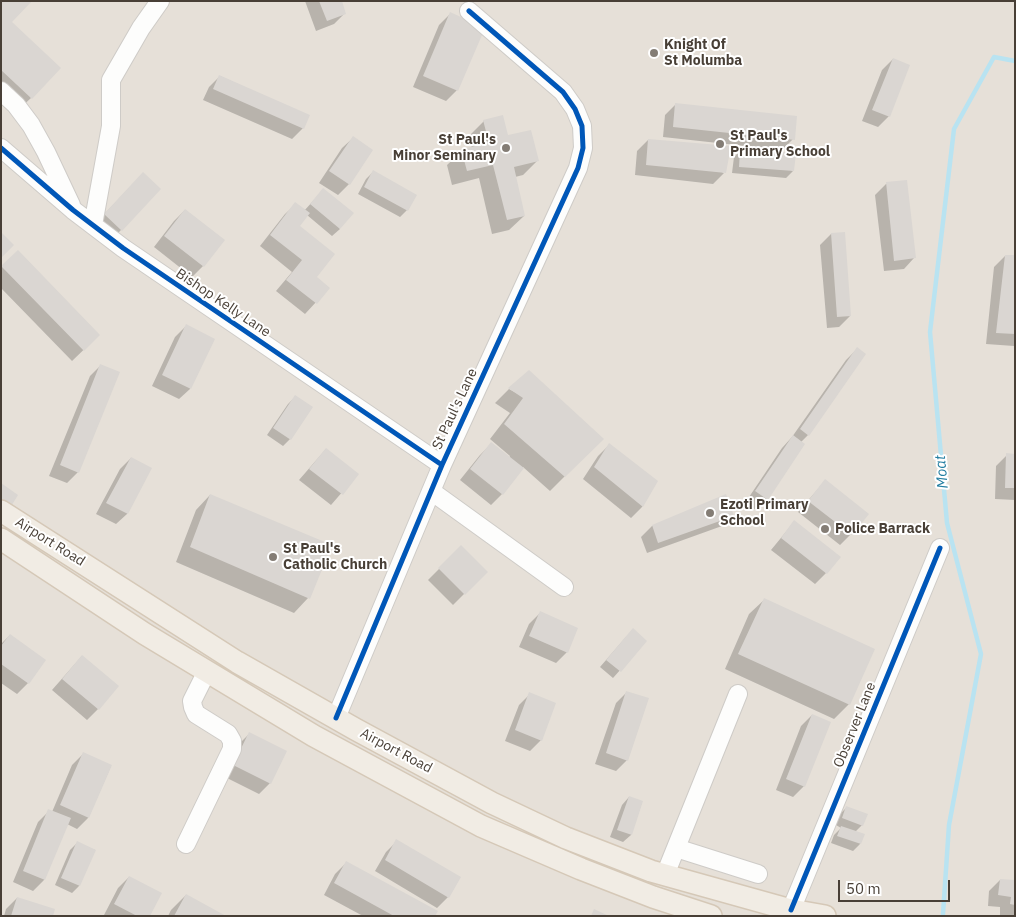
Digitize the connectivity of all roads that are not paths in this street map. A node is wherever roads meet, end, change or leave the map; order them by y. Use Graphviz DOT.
graph roads {
  1 [pos="160,1"];
  2 [pos="469,11"];
  3 [pos="1,91"];
  4 [pos="1,148"];
  5 [pos="73,210"];
  6 [pos="93,225"];
  7 [pos="442,465"];
  8 [pos="431,491"];
  9 [pos="1,511"];
  10 [pos="1,539"];
  11 [pos="940,548"];
  12 [pos="564,587"];
  13 [pos="207,671"];
  14 [pos="738,694"];
  15 [pos="336,718"];
  16 [pos="186,844"];
  17 [pos="676,848"];
  18 [pos="758,874"];
  19 [pos="665,875"];
  20 [pos="791,910"];
  21 [pos="820,915"];
  22 [pos="711,916"];
  1 -- 6 [label="street"];
  2 -- 7 [label="street, St Paul's Lane"];
  3 -- 5 [label="street"];
  4 -- 5 [label="street, Bishop Kelly Lane"];
  5 -- 6 [label="street, Bishop Kelly Lane"];
  6 -- 7 [label="street, Bishop Kelly Lane"];
  7 -- 8 [label="street, St Paul's Lane"];
  8 -- 12 [label="street"];
  8 -- 15 [label="street, St Paul's Lane"];
  9 -- 15 [label="main road, Airport Road"];
  10 -- 13 [label="main road, Airport Road"];
  11 -- 20 [label="street, Observer Lane"];
  13 -- 16 [label="street"];
  13 -- 22 [label="main road, Airport Road"];
  14 -- 17 [label="street"];
  15 -- 19 [label="main road, Airport Road"];
  17 -- 18 [label="street"];
  17 -- 19 [label="street"];
  19 -- 20 [label="main road, Airport Road"];
  20 -- 21 [label="main road, Airport Road"];
}
